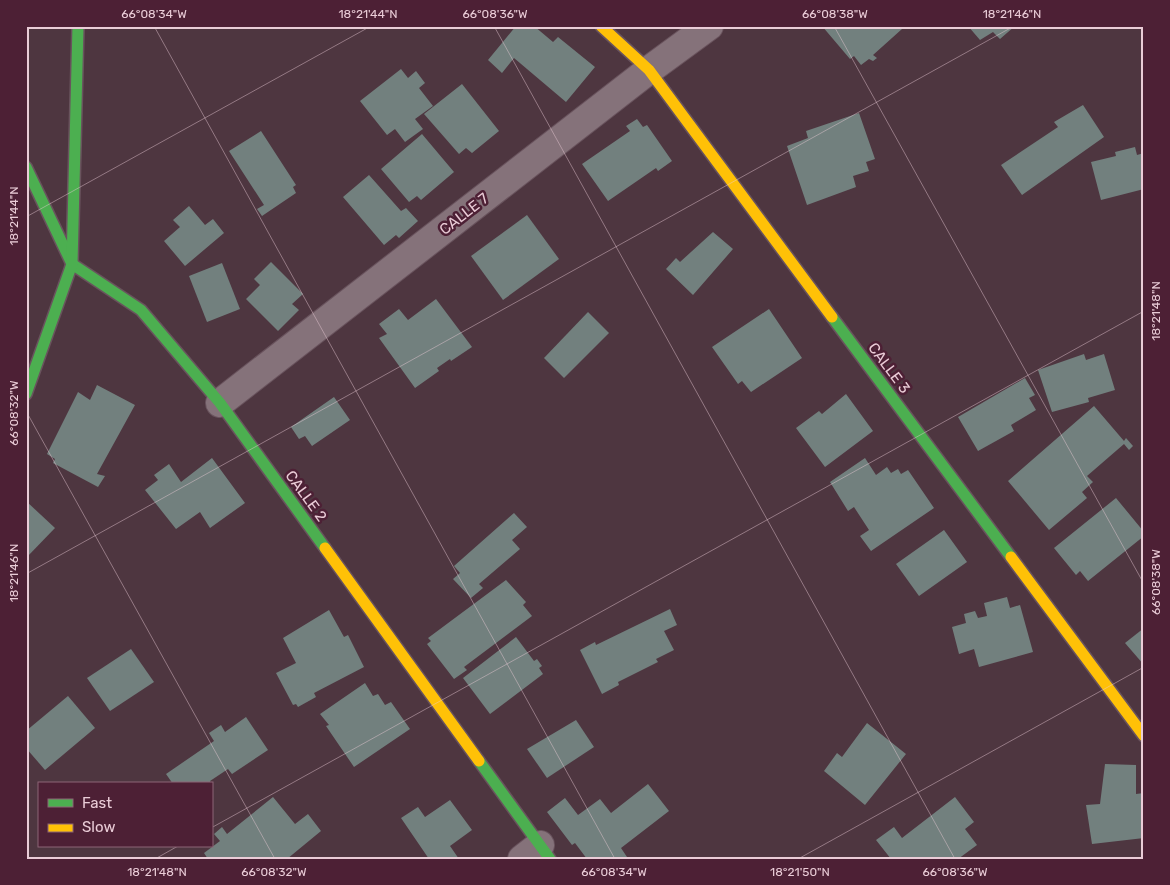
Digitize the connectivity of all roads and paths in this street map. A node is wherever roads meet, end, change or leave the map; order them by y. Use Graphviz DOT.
graph roads {
  1 [pos="78,26"];
  2 [pos="601,26"];
  3 [pos="709,26"];
  4 [pos="649,70"];
  5 [pos="26,167"];
  6 [pos="72,264"];
  7 [pos="26,394"];
  8 [pos="220,402"];
  9 [pos="1144,736"];
  10 [pos="537,854"];
  1 -- 6 [label="street"];
  2 -- 4 [label="street, CALLE 3"];
  3 -- 4 [label="street, CALLE 7"];
  4 -- 8 [label="street, CALLE 7"];
  4 -- 9 [label="street, CALLE 3"];
  5 -- 6 [label="street"];
  6 -- 7 [label="street"];
  6 -- 8 [label="street, CALLE 2"];
  8 -- 10 [label="street, CALLE 2"];
}
